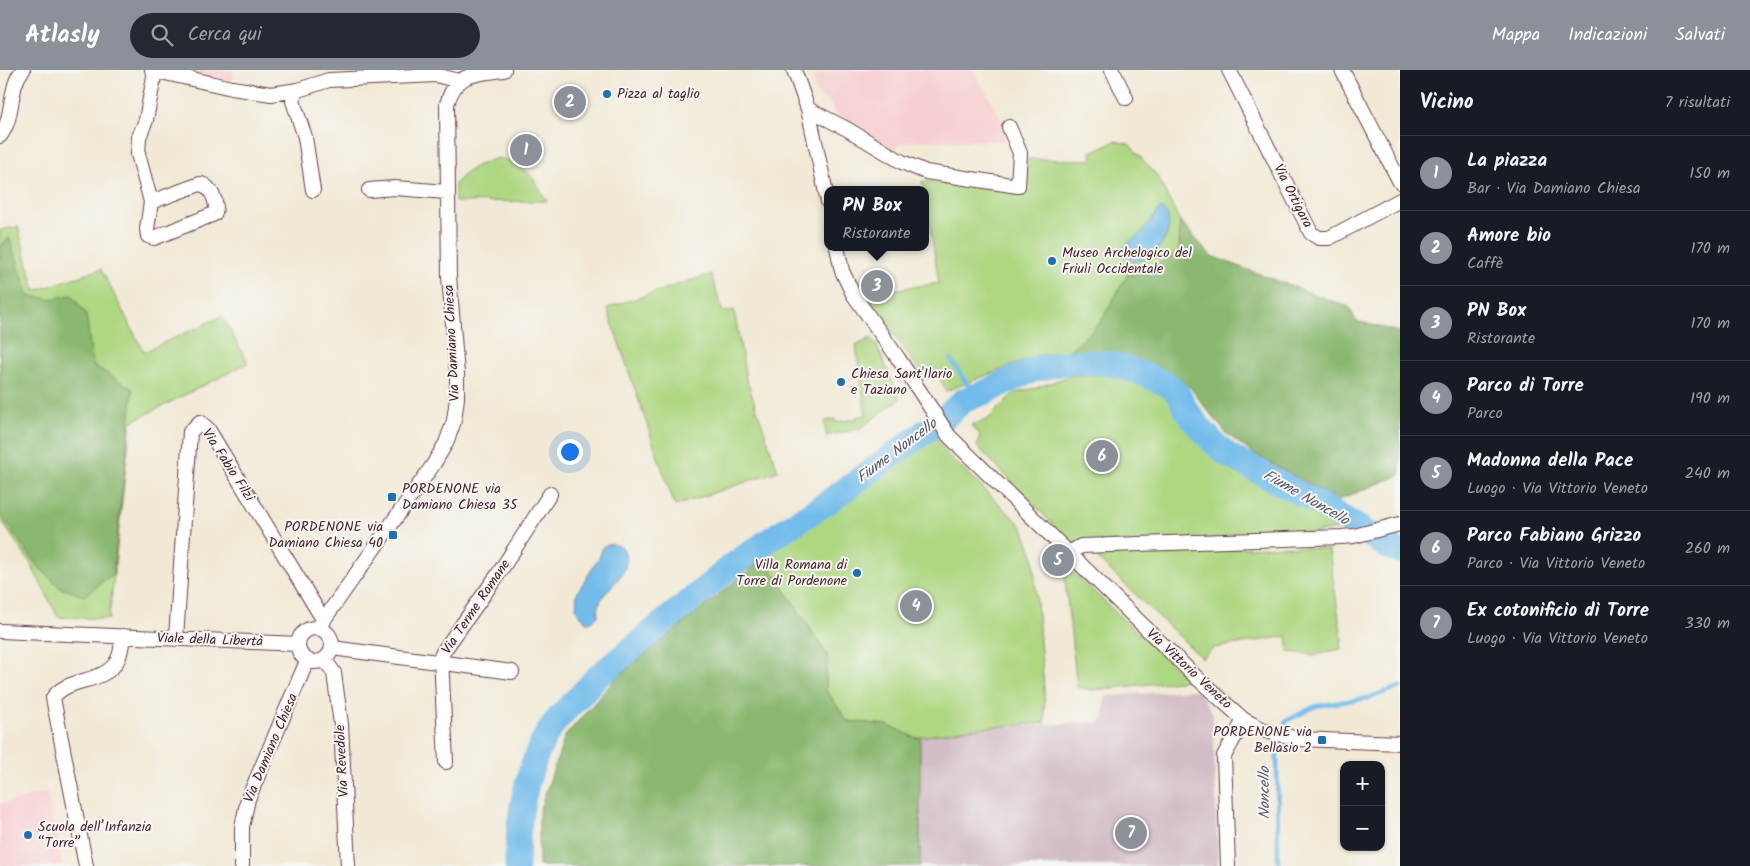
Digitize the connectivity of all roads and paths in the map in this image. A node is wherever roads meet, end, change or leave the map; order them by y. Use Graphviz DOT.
graph roads {
  1 [pos="23,70"];
  2 [pos="153,70"];
  3 [pos="504,70"];
  4 [pos="794,70"];
  5 [pos="1112,70"];
  6 [pos="1229,70"];
  7 [pos="1342,70"];
  8 [pos="459,81"];
  9 [pos="298,90"];
  10 [pos="1126,98"];
  11 [pos="808,109"];
  12 [pos="1009,128"];
  13 [pos="0,136"];
  14 [pos="1400,182"];
  15 [pos="825,186"];
  16 [pos="313,190"];
  17 [pos="369,190"];
  18 [pos="447,192"];
  19 [pos="1400,200"];
  20 [pos="151,202"];
  21 [pos="838,251"];
  22 [pos="550,494"];
  23 [pos="1394,526"];
  24 [pos="1069,553"];
  25 [pos="321,624"];
  26 [pos="0,631"];
  27 [pos="123,636"];
  28 [pos="176,638"];
  29 [pos="298,644"];
  30 [pos="328,654"];
  31 [pos="307,661"];
  32 [pos="442,662"];
  33 [pos="512,672"];
  34 [pos="1244,720"];
  35 [pos="1400,743"];
  36 [pos="446,762"];
  37 [pos="86,866"];
  38 [pos="242,866"];
  39 [pos="348,866"];
  40 [pos="1228,866"];
  1 -- 13 [label="street"];
  2 -- 9 [label="street"];
  2 -- 20 [label="street"];
  3 -- 8 [label="street"];
  4 -- 11 [label="street"];
  5 -- 10 [label="street"];
  6 -- 19 [label="street, Via Ortigara"];
  7 -- 14 [label="street"];
  8 -- 9 [label="street"];
  8 -- 18 [label="street, Via Damiano Chiesa"];
  9 -- 16 [label="street"];
  11 -- 12 [label="street"];
  11 -- 15 [label="street"];
  17 -- 18 [label="street"];
  18 -- 25 [label="street, Via Damiano Chiesa"];
  20 -- 20 [label="street"];
  21 -- 24 [label="street, Via Vittorio Veneto"];
  22 -- 32 [label="street, Via Terme Romane"];
  23 -- 24 [label="street"];
  24 -- 34 [label="street, Via Vittorio Veneto"];
  25 -- 28 [label="street, Via Fabio Filzi"];
  25 -- 29 [label="street"];
  25 -- 30 [label="street"];
  26 -- 27 [label="street, Viale della Libertà"];
  27 -- 28 [label="street, Viale della Libertà"];
  27 -- 37 [label="street"];
  28 -- 29 [label="street, Viale della Libertà"];
  29 -- 31 [label="street"];
  30 -- 31 [label="street"];
  30 -- 32 [label="street"];
  30 -- 39 [label="street, Via Revedole"];
  31 -- 38 [label="street, Via Damiano Chiesa"];
  32 -- 33 [label="street"];
  32 -- 36 [label="street, Via Terme Romane"];
  34 -- 35 [label="street"];
  34 -- 40 [label="street, Via Vittorio Veneto"];
}
